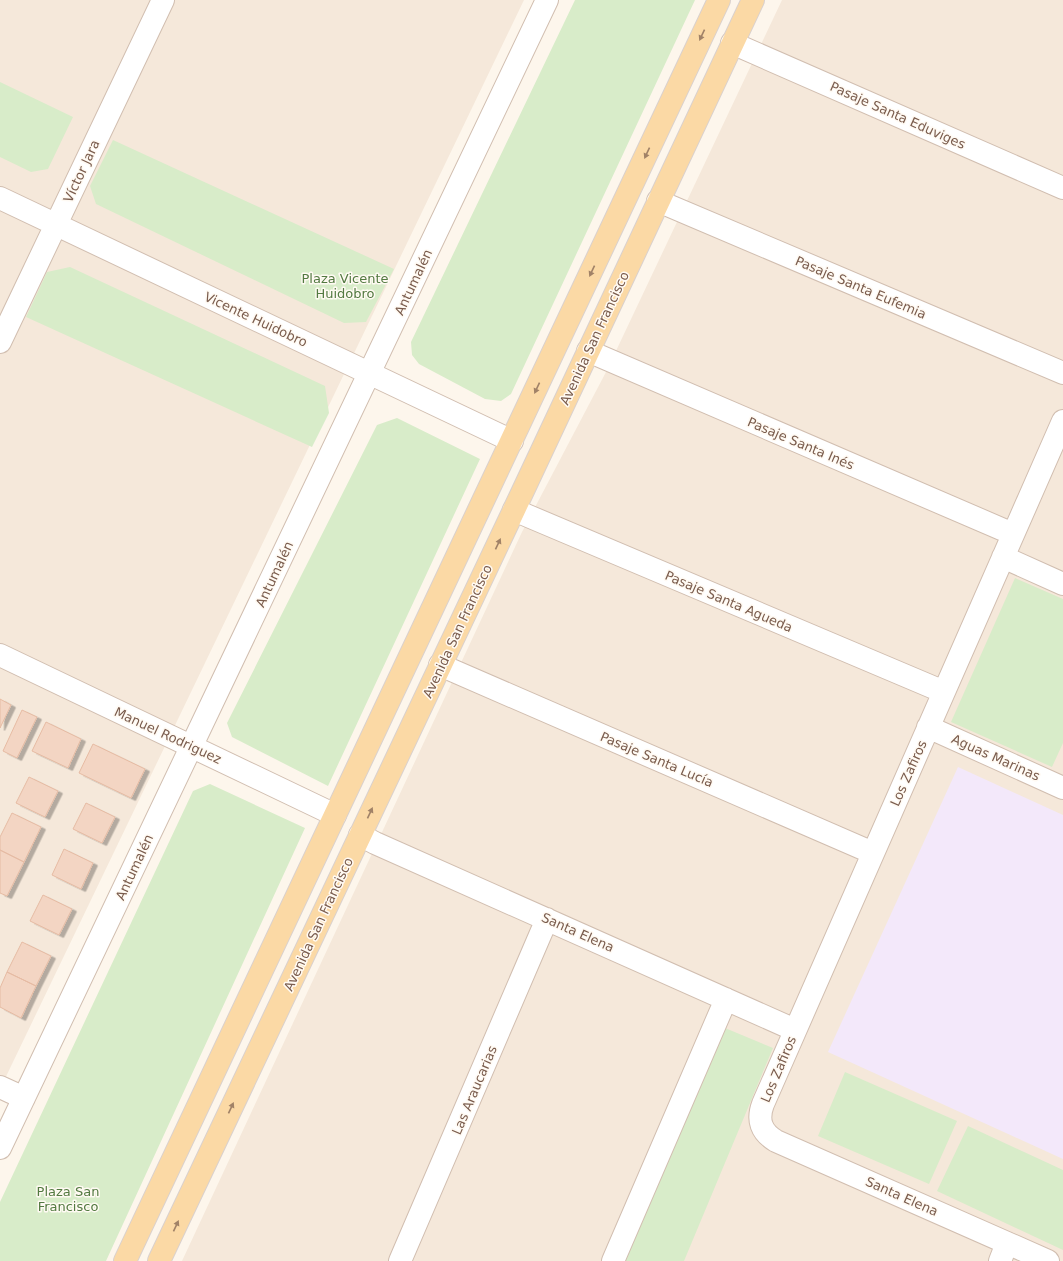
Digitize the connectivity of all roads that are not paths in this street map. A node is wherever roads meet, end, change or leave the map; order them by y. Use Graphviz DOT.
graph roads {
  1 [pos="163,0"];
  2 [pos="547,0"];
  3 [pos="719,0"];
  4 [pos="753,0"];
  5 [pos="732,42"];
  6 [pos="1063,188"];
  7 [pos="0,198"];
  8 [pos="658,201"];
  9 [pos="56,224"];
  10 [pos="0,342"];
  11 [pos="588,351"];
  12 [pos="369,373"];
  13 [pos="1063,373"];
  14 [pos="1063,421"];
  15 [pos="512,441"];
  16 [pos="514,510"];
  17 [pos="1013,534"];
  18 [pos="1003,557"];
  19 [pos="1063,584"];
  20 [pos="0,655"];
  21 [pos="440,665"];
  22 [pos="944,692"];
  23 [pos="928,727"];
  24 [pos="191,746"];
  25 [pos="1063,788"];
  26 [pos="335,816"];
  27 [pos="360,835"];
  28 [pos="873,853"];
  29 [pos="547,919"];
  30 [pos="726,999"];
  31 [pos="795,1030"];
  32 [pos="0,1087"];
  33 [pos="24,1098"];
  34 [pos="761,1126"];
  35 [pos="0,1148"];
  36 [pos="1004,1252"];
  37 [pos="125,1261"];
  38 [pos="159,1261"];
  39 [pos="400,1261"];
  40 [pos="613,1261"];
  41 [pos="1048,1261"];
  1 -- 9 [label="street, Víctor Jara"];
  2 -- 12 [label="street, Antumalén"];
  3 -- 15 [label="main road, one-way"];
  4 -- 5 [label="main road, Avenida San Francisco"];
  5 -- 6 [label="street, Pasaje Santa Eduviges"];
  5 -- 8 [label="main road, Avenida San Francisco"];
  7 -- 9 [label="street, Vicente Huidobro"];
  8 -- 11 [label="main road, Avenida San Francisco"];
  8 -- 13 [label="street, Pasaje Santa Eufemia"];
  9 -- 10 [label="street, Víctor Jara"];
  9 -- 12 [label="street, Vicente Huidobro"];
  11 -- 16 [label="main road, Avenida San Francisco"];
  11 -- 17 [label="street, Pasaje Santa Inés"];
  12 -- 15 [label="street, Vicente Huidobro"];
  12 -- 24 [label="street, Antumalén"];
  14 -- 17 [label="street, Los Zafiros"];
  15 -- 26 [label="main road"];
  21 -- 16 [label="main road, Avenida San Francisco, one-way"];
  16 -- 22 [label="street, Pasaje Santa Agueda"];
  17 -- 18 [label="street, Los Zafiros"];
  18 -- 19 [label="street"];
  18 -- 22 [label="street, Los Zafiros"];
  20 -- 24 [label="street, Manuel Rodriguez"];
  27 -- 21 [label="main road, Avenida San Francisco, one-way"];
  21 -- 28 [label="street, Pasaje Santa Lucía"];
  22 -- 23 [label="street, Los Zafiros"];
  23 -- 25 [label="street, Aguas Marinas"];
  23 -- 28 [label="street, Los Zafiros"];
  24 -- 26 [label="street, Manuel Rodriguez"];
  24 -- 33 [label="street, Antumalén"];
  26 -- 37 [label="main road"];
  27 -- 29 [label="street, Santa Elena"];
  38 -- 27 [label="main road, Avenida San Francisco, one-way"];
  28 -- 31 [label="street, Los Zafiros"];
  29 -- 30 [label="street, Santa Elena"];
  29 -- 39 [label="street, Las Araucarias"];
  30 -- 31 [label="street, Santa Elena"];
  30 -- 40 [label="street"];
  31 -- 34 [label="street, Los Zafiros"];
  32 -- 33 [label="street"];
  33 -- 35 [label="street, Antumalén"];
  34 -- 36 [label="street, Santa Elena"];
  36 -- 41 [label="street, Santa Elena"];
}
